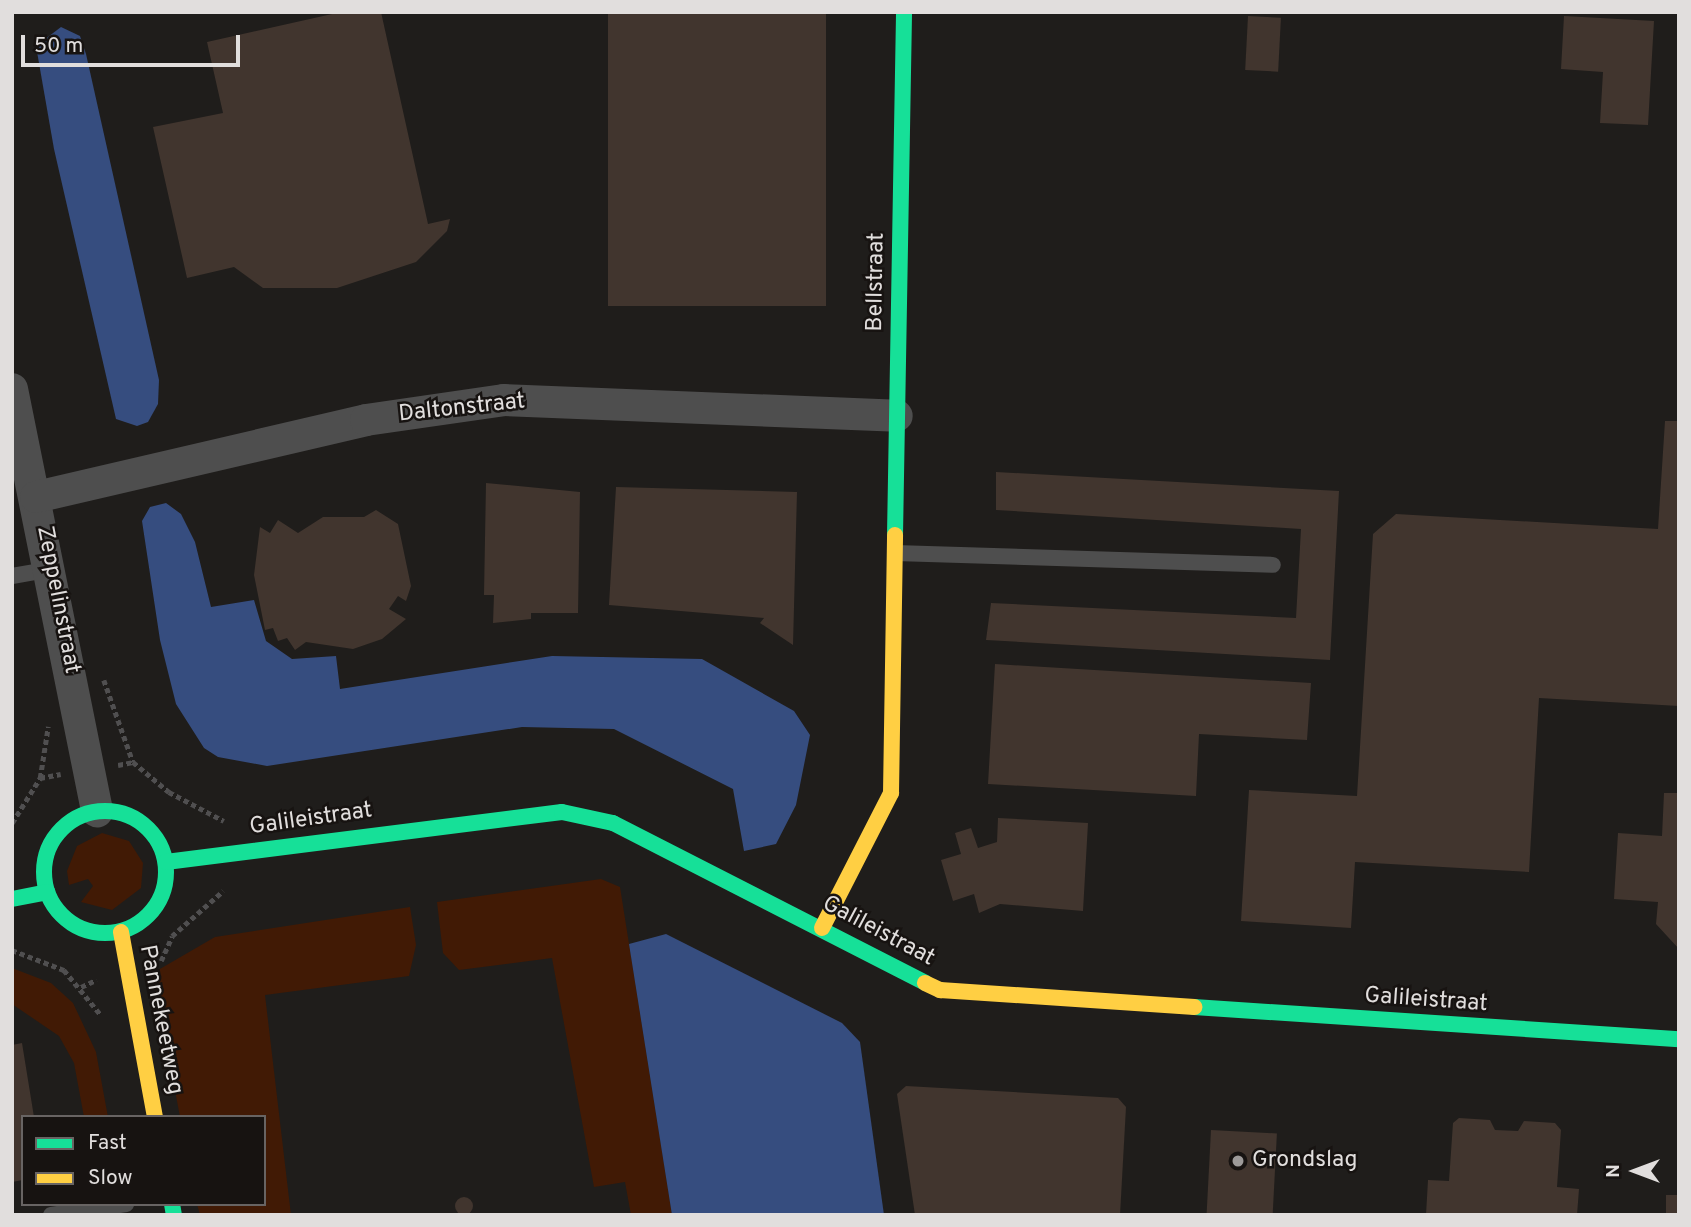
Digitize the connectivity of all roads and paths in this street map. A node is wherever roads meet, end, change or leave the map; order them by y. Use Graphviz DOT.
graph roads {
  1 [pos="904,12"];
  2 [pos="12,390"];
  3 [pos="897,416"];
  4 [pos="36,497"];
  5 [pos="895,553"];
  6 [pos="1273,565"];
  7 [pos="51,569"];
  8 [pos="12,576"];
  9 [pos="89,770"];
  10 [pos="40,778"];
  11 [pos="97,812"];
  12 [pos="202,812"];
  13 [pos="166,862"];
  14 [pos="237,886"];
  15 [pos="47,892"];
  16 [pos="12,899"];
  17 [pos="822,928"];
  18 [pos="121,932"];
  19 [pos="12,950"];
  20 [pos="128,975"];
  21 [pos="81,988"];
  22 [pos="105,1026"];
  23 [pos="1679,1040"];
  24 [pos="155,1115"];
  25 [pos="113,1206"];
  26 [pos="51,1215"];
  1 -- 3 [label="street, Bellstraat"];
  2 -- 4 [label="street, Zeppelinstraat"];
  3 -- 4 [label="street, Daltonstraat"];
  3 -- 5 [label="street, Bellstraat"];
  4 -- 7 [label="street, Zeppelinstraat"];
  5 -- 6 [label="lane"];
  5 -- 17 [label="street, Bellstraat"];
  7 -- 8 [label="lane"];
  7 -- 9 [label="street, Zeppelinstraat"];
  9 -- 10 [label="path"];
  9 -- 11 [label="street, Zeppelinstraat"];
  9 -- 12 [label="path"];
  11 -- 13 [label="street"];
  11 -- 15 [label="street"];
  13 -- 17 [label="street, Galileistraat"];
  13 -- 18 [label="street"];
  14 -- 20 [label="path"];
  15 -- 16 [label="street"];
  15 -- 18 [label="street"];
  17 -- 23 [label="street, Galileistraat"];
  18 -- 20 [label="street, Pannekeetweg"];
  19 -- 21 [label="path"];
  20 -- 21 [label="path"];
  20 -- 24 [label="street, Pannekeetweg"];
  21 -- 22 [label="path"];
  25 -- 26 [label="lane"];
}
